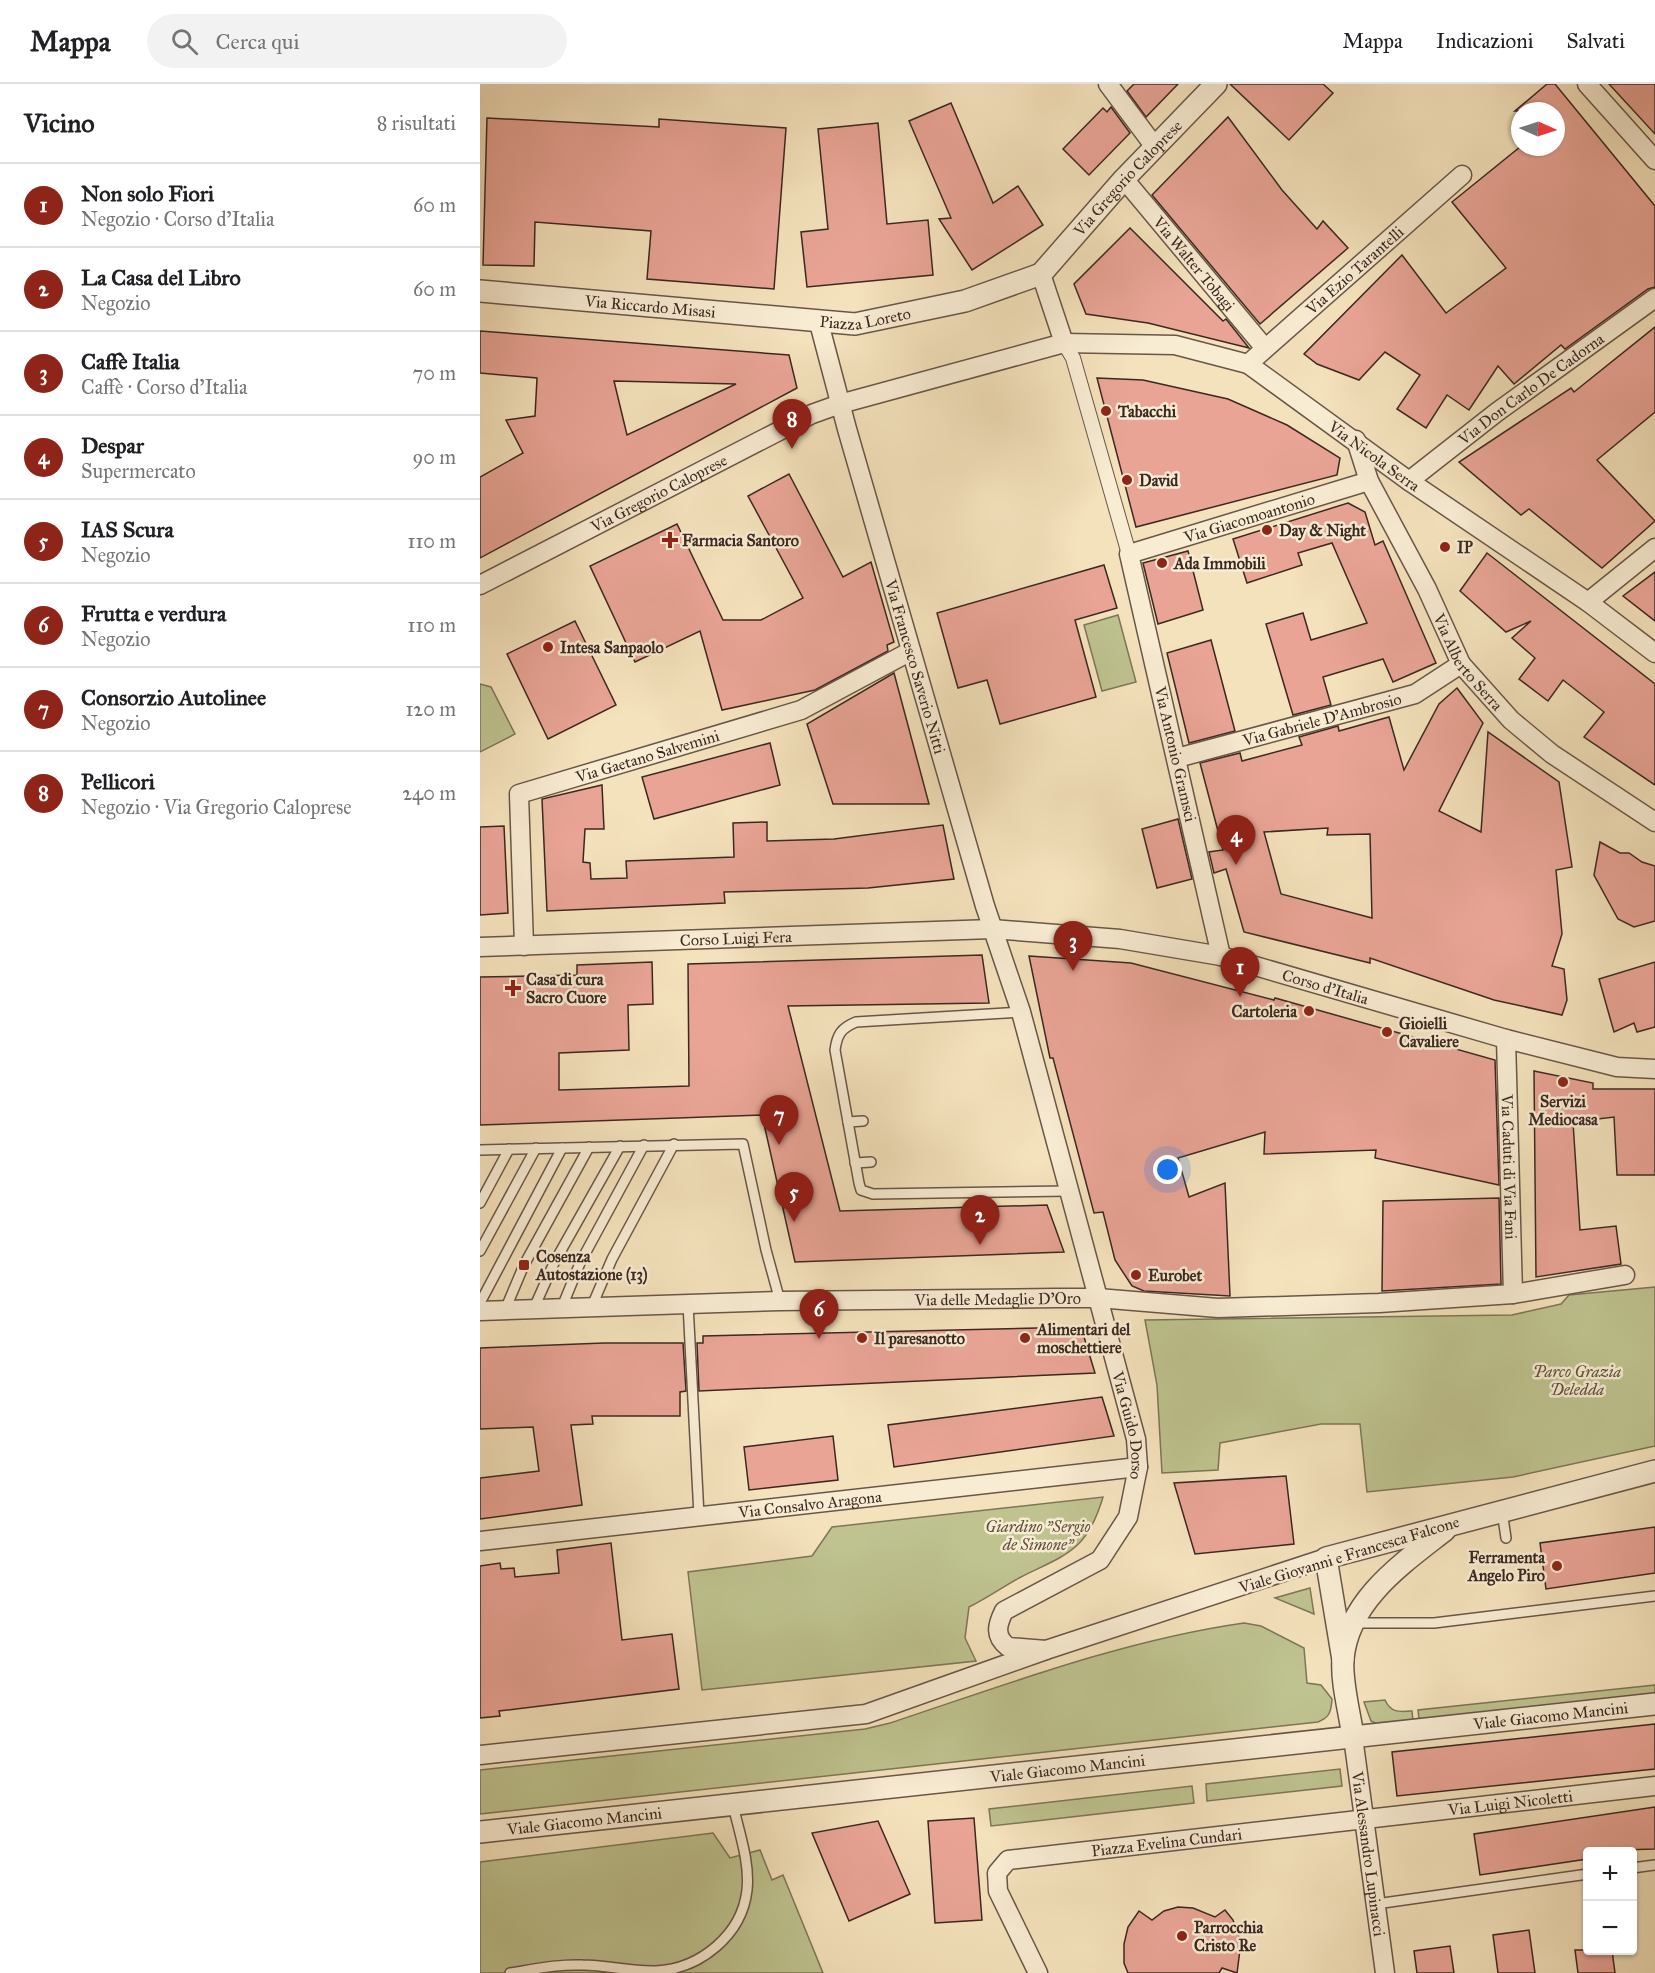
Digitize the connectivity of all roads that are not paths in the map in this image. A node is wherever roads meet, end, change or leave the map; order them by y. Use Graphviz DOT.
graph roads {
  1 [pos="1108,84"];
  2 [pos="1216,84"];
  3 [pos="1587,84"];
  4 [pos="1155,147"];
  5 [pos="1655,160"];
  6 [pos="1462,175"];
  7 [pos="1124,179"];
  8 [pos="1041,274"];
  9 [pos="480,291"];
  10 [pos="1655,298"];
  11 [pos="819,323"];
  12 [pos="1064,343"];
  13 [pos="1264,347"];
  14 [pos="1248,364"];
  15 [pos="840,404"];
  16 [pos="1356,440"];
  17 [pos="1369,481"];
  18 [pos="1409,482"];
  19 [pos="1655,548"];
  20 [pos="1129,554"];
  21 [pos="480,585"];
  22 [pos="1588,602"];
  23 [pos="911,651"];
  24 [pos="1655,653"];
  25 [pos="1461,664"];
  26 [pos="1177,758"];
  27 [pos="1655,822"];
  28 [pos="992,929"];
  29 [pos="524,946"];
  30 [pos="480,947"];
  31 [pos="1221,956"];
  32 [pos="1021,1012"];
  33 [pos="1506,1039"];
  34 [pos="1655,1069"];
  35 [pos="863,1121"];
  36 [pos="848,1122"];
  37 [pos="674,1144"];
  38 [pos="644,1145"];
  39 [pos="620,1146"];
  40 [pos="589,1147"];
  41 [pos="562,1148"];
  42 [pos="509,1149"];
  43 [pos="536,1149"];
  44 [pos="480,1150"];
  45 [pos="871,1162"];
  46 [pos="855,1163"];
  47 [pos="1068,1191"];
  48 [pos="480,1203"];
  49 [pos="480,1251"];
  50 [pos="1625,1275"];
  51 [pos="1513,1294"];
  52 [pos="1098,1298"];
  53 [pos="780,1301"];
  54 [pos="480,1303"];
  55 [pos="688,1304"];
  56 [pos="592,1306"];
  57 [pos="562,1307"];
  58 [pos="534,1308"];
  59 [pos="505,1310"];
  60 [pos="480,1311"];
  61 [pos="1138,1467"];
  62 [pos="1655,1471"];
  63 [pos="1502,1510"];
  64 [pos="699,1516"];
  65 [pos="1455,1522"];
  66 [pos="1506,1538"];
  67 [pos="480,1541"];
  68 [pos="1326,1558"];
  69 [pos="1655,1596"];
  70 [pos="1352,1623"];
  71 [pos="1046,1650"];
  72 [pos="1343,1660"];
  73 [pos="1655,1704"];
  74 [pos="1353,1737"];
  75 [pos="480,1755"];
  76 [pos="1655,1786"];
  77 [pos="733,1805"];
  78 [pos="1364,1820"];
  79 [pos="480,1832"];
  80 [pos="1655,1865"];
  81 [pos="1637,1867"];
  82 [pos="1583,1875"];
  83 [pos="1376,1904"];
  84 [pos="510,1973"];
  85 [pos="1038,1973"];
  86 [pos="1385,1973"];
  1 -- 4 [label="street"];
  2 -- 4 [label="street, Via Gregorio Caloprese"];
  3 -- 5 [label="street"];
  4 -- 7 [label="street, Via Gregorio Caloprese"];
  6 -- 13 [label="street, Via Ezio Tarantelli"];
  7 -- 8 [label="street, Via Gregorio Caloprese"];
  7 -- 13 [label="street, Via Walter Tobagi"];
  8 -- 11 [label="street, Piazza Loreto"];
  8 -- 12 [label="street"];
  9 -- 11 [label="street, Via Riccardo Misasi"];
  10 -- 18 [label="street, Via Don Carlo De Cadorna"];
  11 -- 15 [label="street, Piazza Loreto"];
  12 -- 14 [label="street, Via Nicola Serra"];
  12 -- 15 [label="street"];
  12 -- 20 [label="street"];
  13 -- 14 [label="street, Via Ezio Tarantelli"];
  14 -- 16 [label="street, Via Nicola Serra"];
  15 -- 21 [label="street, Via Gregorio Caloprese"];
  15 -- 23 [label="street, Via Francesco Saverio Nitti"];
  16 -- 17 [label="street, Via Alberto Serra"];
  16 -- 18 [label="street, Via Nicola Serra"];
  17 -- 20 [label="street, Via Giacomoantonio"];
  17 -- 25 [label="street, Via Alberto Serra"];
  18 -- 22 [label="street, Via Nicola Serra"];
  19 -- 22 [label="street"];
  20 -- 26 [label="street, Via Antonio Gramsci"];
  22 -- 24 [label="street, Via Nicola Serra"];
  23 -- 28 [label="street, Via Francesco Saverio Nitti"];
  23 -- 29 [label="street, Via Gaetano Salvemini"];
  25 -- 26 [label="street, Via Gabriele D'Ambrosio"];
  25 -- 27 [label="street, Via Alberto Serra"];
  26 -- 31 [label="street, Via Antonio Gramsci"];
  28 -- 29 [label="street, Corso Luigi Fera"];
  28 -- 31 [label="street, Corso d'Italia"];
  28 -- 32 [label="street, Via Guido Dorso"];
  29 -- 30 [label="street, Corso Luigi Fera"];
  31 -- 33 [label="street, Corso d'Italia"];
  32 -- 36 [label="lane"];
  32 -- 47 [label="street, Via Guido Dorso"];
  33 -- 34 [label="street, Corso d'Italia"];
  33 -- 51 [label="street, Via Caduti di Via Fani"];
  35 -- 36 [label="lane"];
  36 -- 46 [label="lane"];
  37 -- 38 [label="lane"];
  37 -- 53 [label="lane"];
  37 -- 56 [label="lane"];
  38 -- 39 [label="lane"];
  38 -- 57 [label="lane"];
  39 -- 40 [label="lane"];
  39 -- 58 [label="lane"];
  40 -- 41 [label="lane"];
  40 -- 59 [label="lane"];
  41 -- 43 [label="lane"];
  41 -- 54 [label="lane"];
  42 -- 43 [label="lane"];
  42 -- 44 [label="lane"];
  42 -- 48 [label="lane"];
  43 -- 49 [label="lane"];
  45 -- 46 [label="lane"];
  46 -- 47 [label="lane"];
  47 -- 52 [label="street, Via Guido Dorso"];
  50 -- 51 [label="street, Via delle Medaglie D'Oro"];
  51 -- 52 [label="street, Via delle Medaglie D'Oro"];
  52 -- 53 [label="street, Via delle Medaglie D'Oro"];
  52 -- 61 [label="street, Via Guido Dorso"];
  53 -- 55 [label="street, Via delle Medaglie D'Oro"];
  55 -- 56 [label="street, Via delle Medaglie D'Oro"];
  55 -- 64 [label="lane"];
  56 -- 57 [label="street, Via delle Medaglie D'Oro"];
  57 -- 58 [label="street, Via delle Medaglie D'Oro"];
  58 -- 59 [label="street, Via delle Medaglie D'Oro"];
  59 -- 60 [label="street, Via delle Medaglie D'Oro"];
  61 -- 64 [label="street, Via Consalvo Aragona"];
  61 -- 71 [label="street, Via Guido Dorso"];
  62 -- 63 [label="street, Viale Giovanni e Francesca Falcone"];
  63 -- 65 [label="street, Viale Giovanni e Francesca Falcone"];
  63 -- 66 [label="lane"];
  64 -- 67 [label="street, Via Consalvo Aragona"];
  65 -- 68 [label="street, Viale Giovanni e Francesca Falcone"];
  65 -- 70 [label="street"];
  68 -- 71 [label="street, Viale Giovanni e Francesca Falcone"];
  68 -- 72 [label="street"];
  69 -- 70 [label="lane"];
  70 -- 72 [label="street"];
  71 -- 75 [label="street, Viale Giovanni e Francesca Falcone"];
  72 -- 74 [label="street"];
  73 -- 74 [label="street, Viale Giacomo Mancini"];
  74 -- 77 [label="street, Viale Giacomo Mancini"];
  74 -- 78 [label="street, Via Alessandro Lupinacci"];
  76 -- 78 [label="street, Via Luigi Nicoletti"];
  77 -- 79 [label="street, Viale Giacomo Mancini"];
  77 -- 84 [label="lane"];
  78 -- 83 [label="street, Via Alessandro Lupinacci"];
  78 -- 85 [label="street, Piazza Evelina Cundari"];
  80 -- 81 [label="lane"];
  82 -- 83 [label="lane"];
  83 -- 86 [label="street, Via Alessandro Lupinacci"];
}
